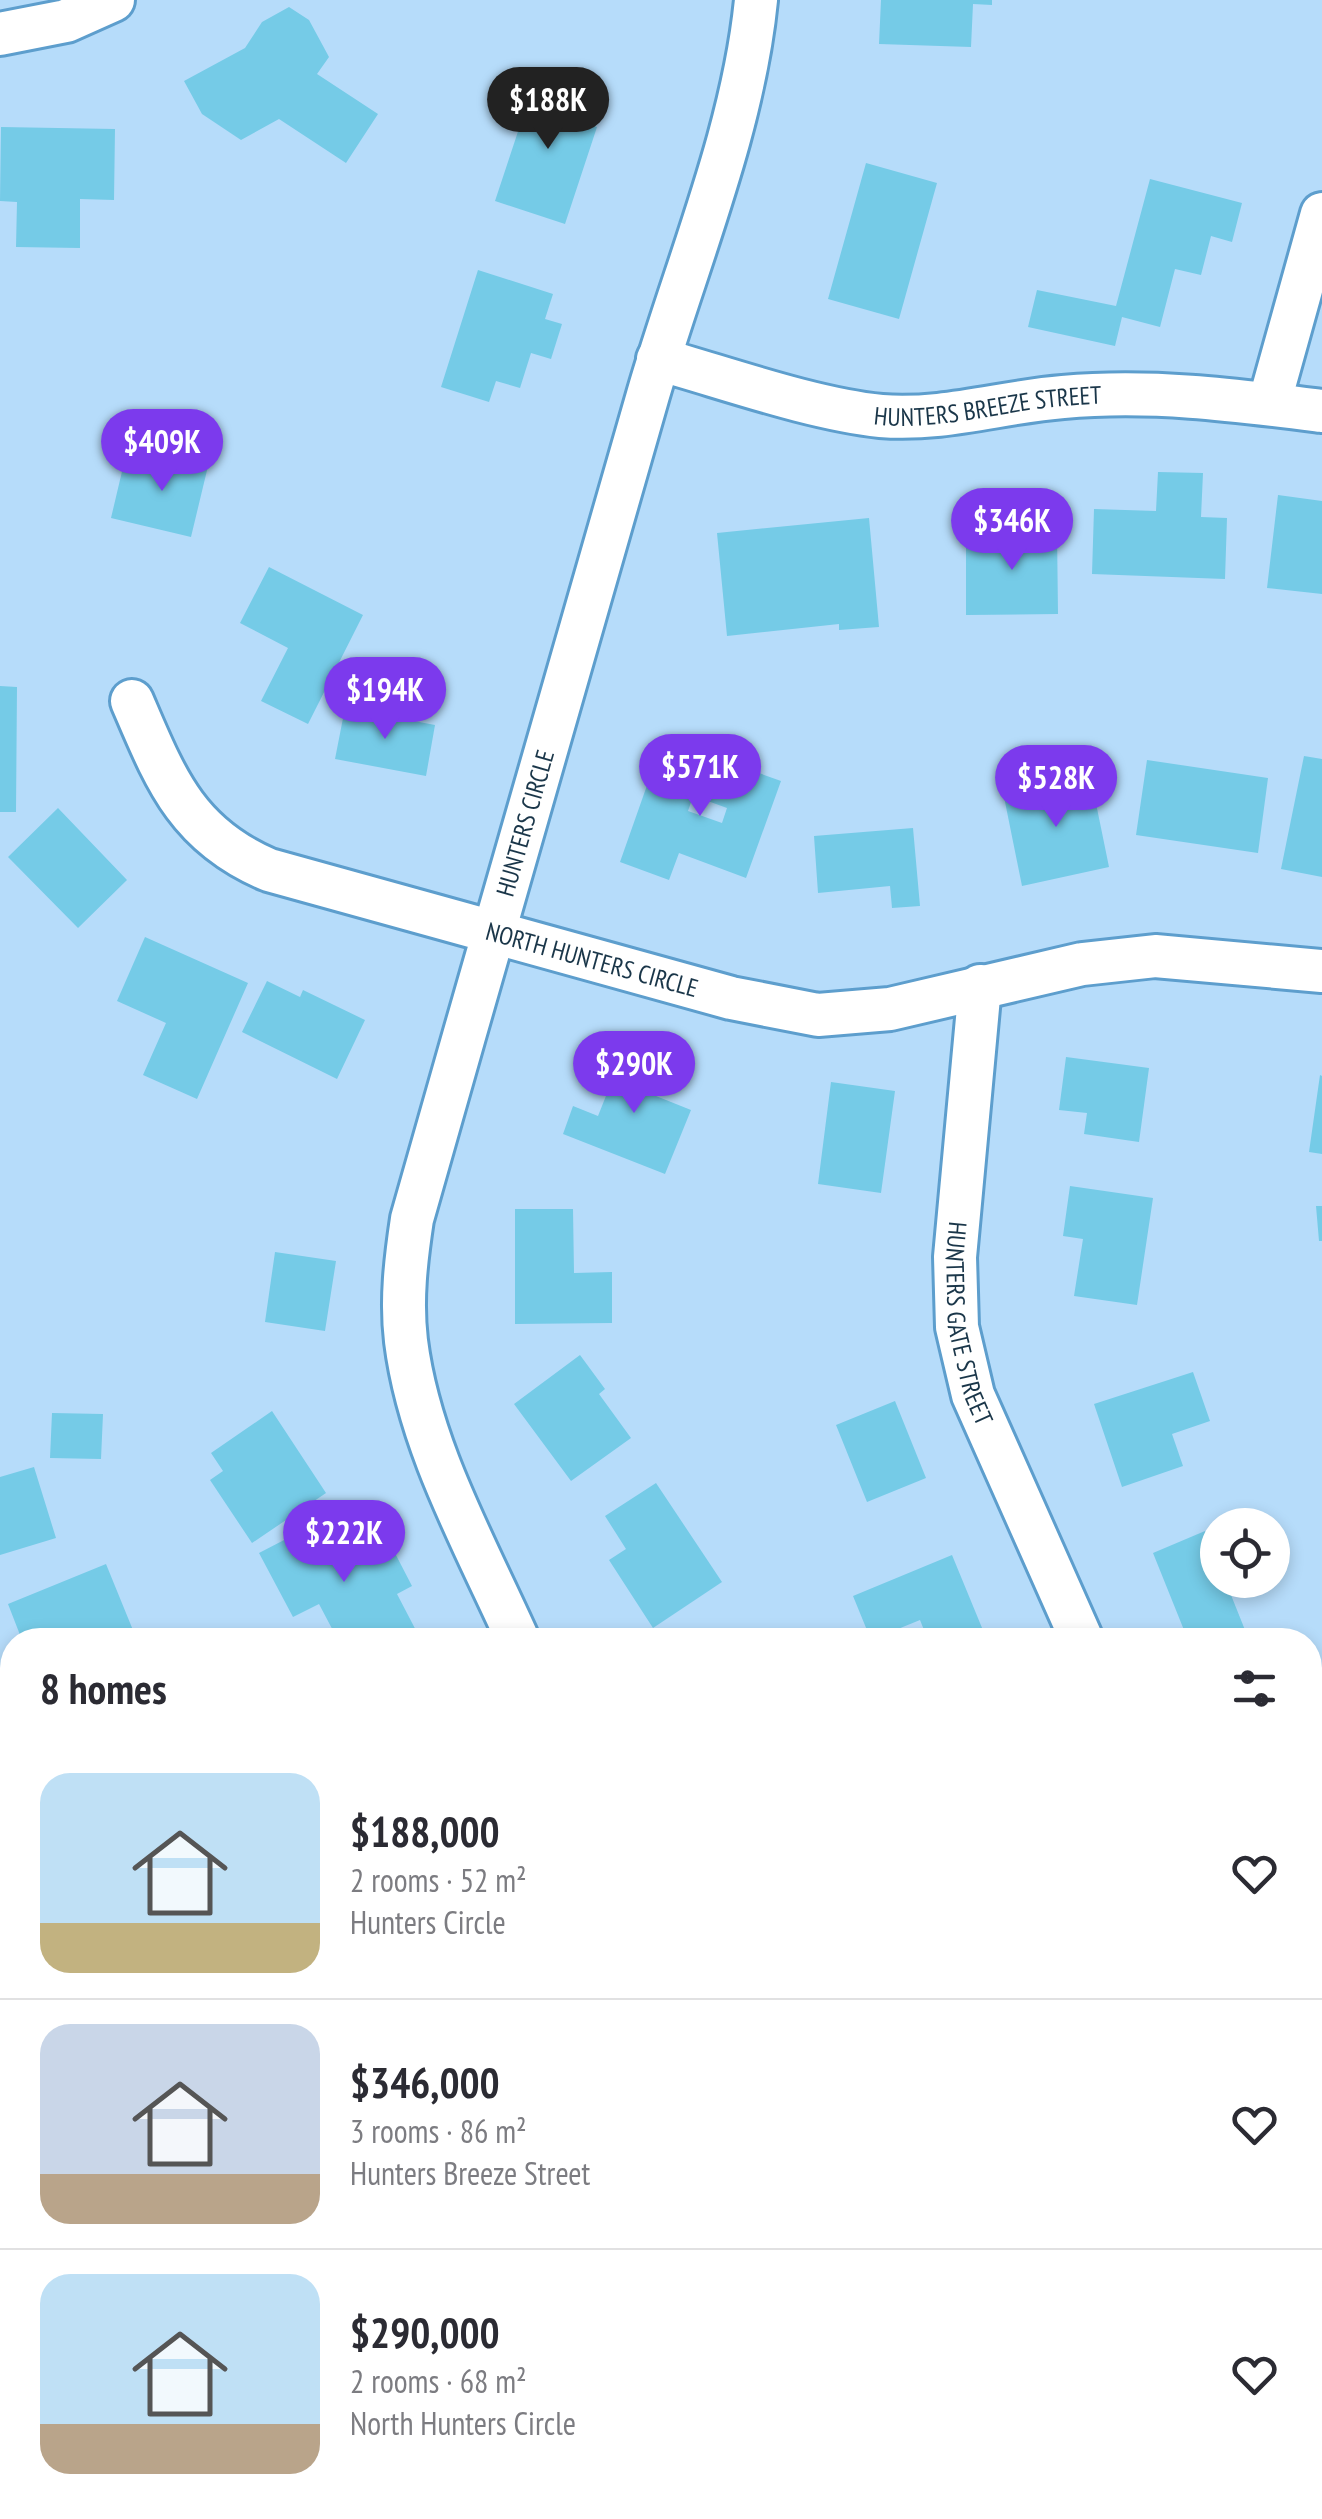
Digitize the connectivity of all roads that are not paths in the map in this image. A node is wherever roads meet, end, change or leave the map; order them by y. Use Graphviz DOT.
graph roads {
  1 [pos="113,0"];
  2 [pos="756,0"];
  3 [pos="0,34"];
  4 [pos="1322,214"];
  5 [pos="658,359"];
  6 [pos="1268,404"];
  7 [pos="1322,410"];
  8 [pos="132,701"];
  9 [pos="494,930"];
  10 [pos="1322,971"];
  11 [pos="980,986"];
  12 [pos="513,1628"];
  13 [pos="1077,1628"];
  1 -- 3 [label="street"];
  2 -- 5 [label="street, HUNTERS CIRCLE"];
  4 -- 6 [label="street"];
  5 -- 6 [label="street, HUNTERS BREEZE STREET"];
  5 -- 9 [label="street, HUNTERS CIRCLE"];
  6 -- 7 [label="street, HUNTERS BREEZE STREET"];
  8 -- 9 [label="street, NORTH HUNTERS CIRCLE"];
  9 -- 11 [label="street, NORTH HUNTERS CIRCLE"];
  9 -- 12 [label="street, HUNTERS CIRCLE"];
  10 -- 11 [label="street, NORTH HUNTERS CIRCLE"];
  11 -- 13 [label="street, HUNTERS GATE STREET"];
}
